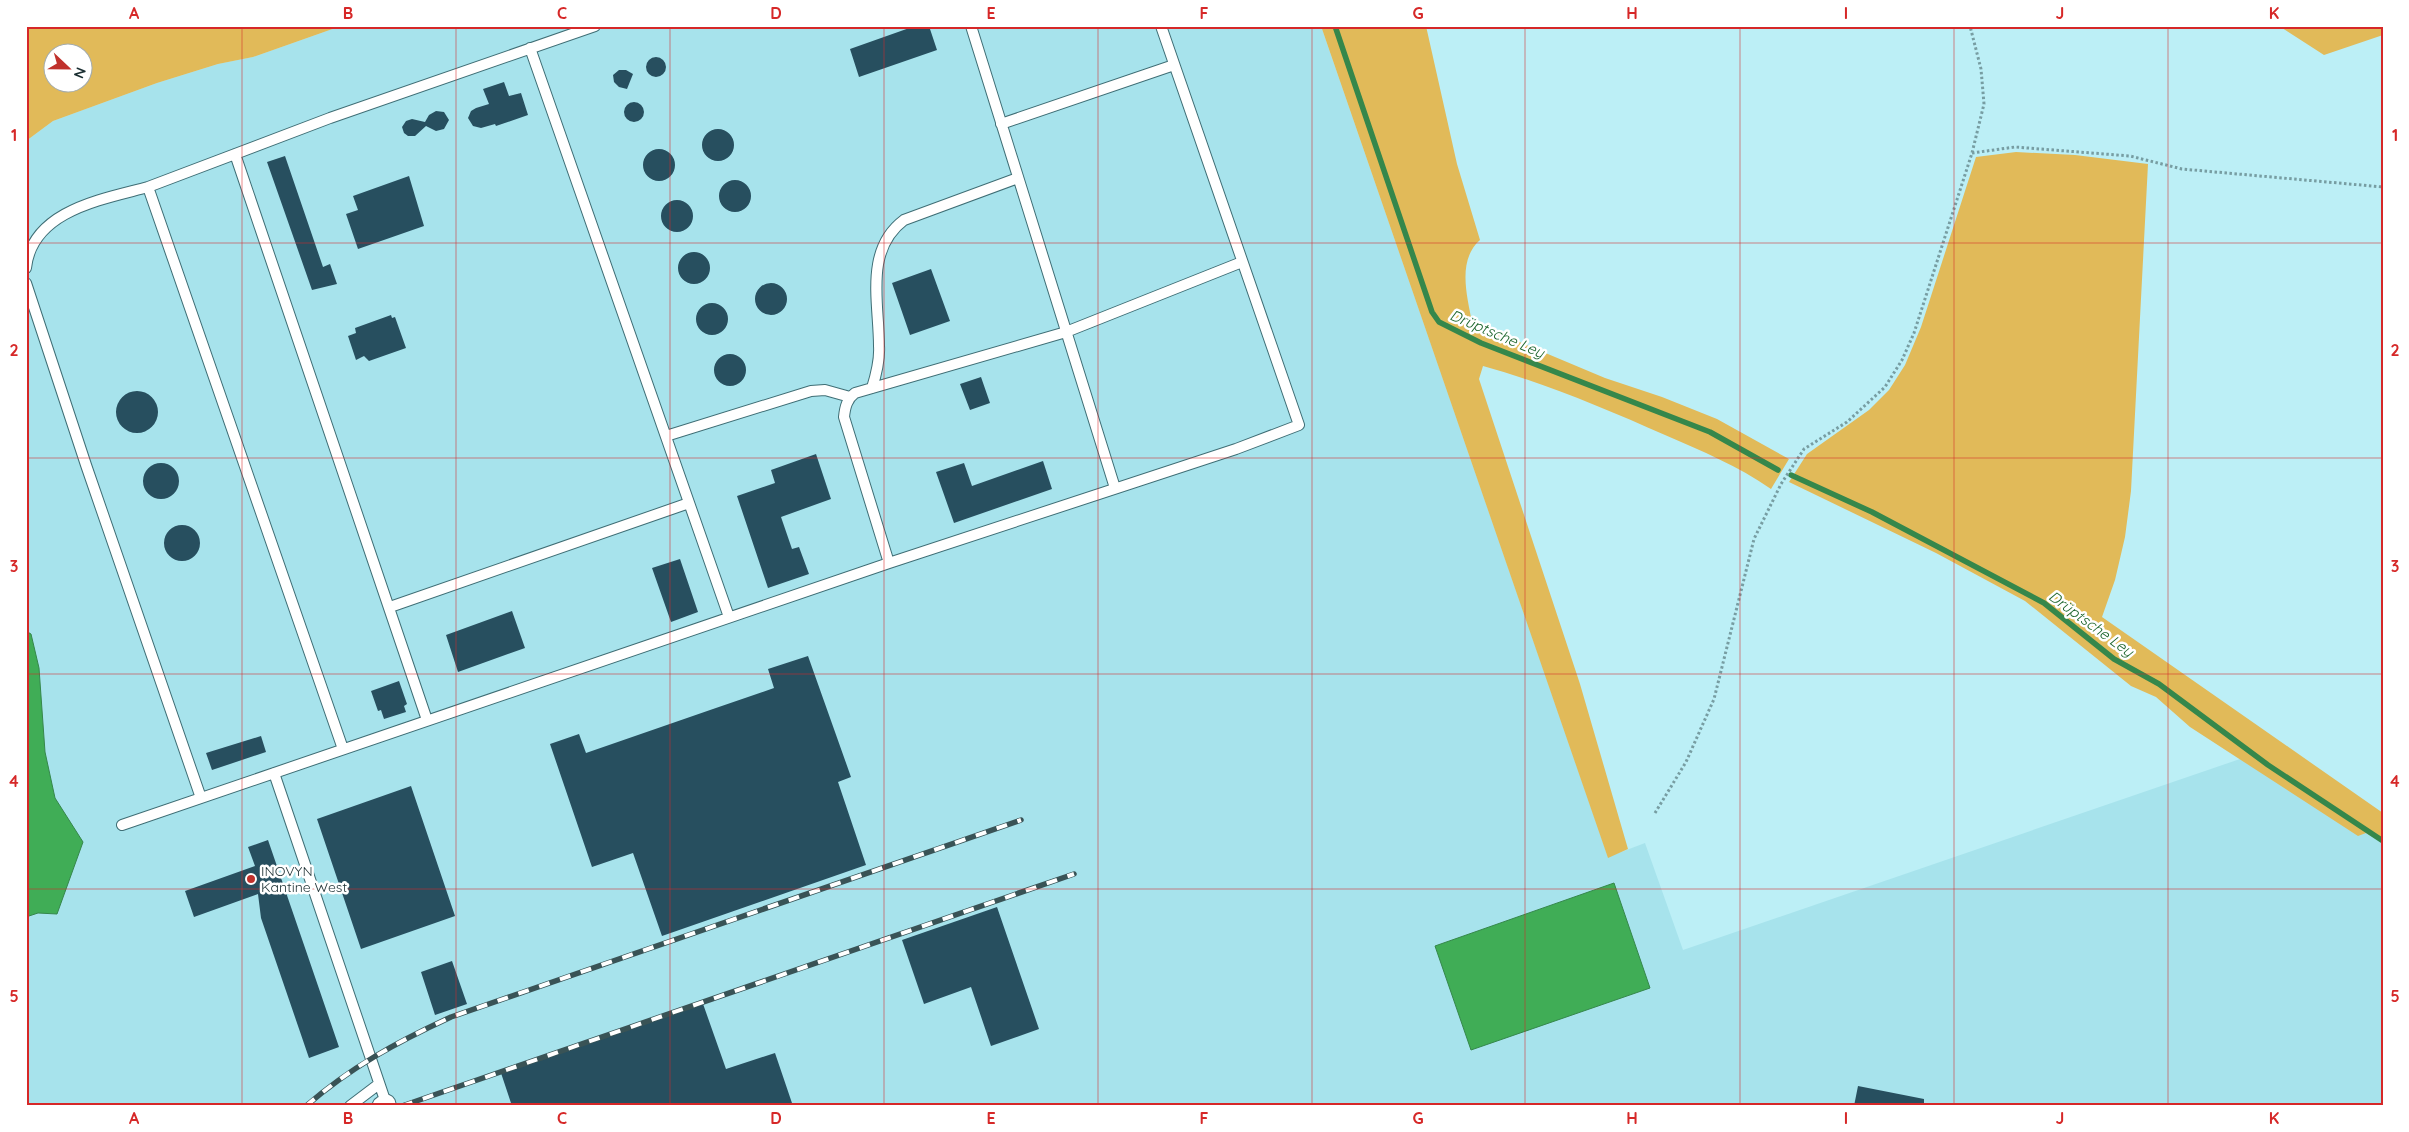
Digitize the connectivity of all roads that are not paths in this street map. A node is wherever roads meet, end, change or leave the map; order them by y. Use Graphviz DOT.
graph roads {
  1 [pos="595,26"];
  2 [pos="971,26"];
  3 [pos="1161,26"];
  4 [pos="530,48"];
  5 [pos="1174,65"];
  6 [pos="1001,124"];
  7 [pos="235,154"];
  8 [pos="1018,178"];
  9 [pos="148,187"];
  10 [pos="1242,262"];
  11 [pos="26,268"];
  12 [pos="26,283"];
  13 [pos="1066,332"];
  14 [pos="872,388"];
  15 [pos="850,397"];
  16 [pos="666,436"];
  17 [pos="1115,488"];
  18 [pos="689,503"];
  19 [pos="889,563"];
  20 [pos="390,608"];
  21 [pos="729,617"];
  22 [pos="427,720"];
  23 [pos="343,749"];
  24 [pos="274,773"];
  25 [pos="201,798"];
  26 [pos="122,825"];
  27 [pos="379,1084"];
  28 [pos="385,1105"];
  29 [pos="350,1106"];
  1 -- 4 [label="lane"];
  2 -- 6 [label="lane"];
  3 -- 5 [label="lane"];
  4 -- 7 [label="lane"];
  4 -- 16 [label="lane"];
  5 -- 6 [label="lane"];
  5 -- 10 [label="lane"];
  6 -- 8 [label="lane"];
  7 -- 9 [label="lane"];
  7 -- 20 [label="lane"];
  8 -- 13 [label="lane"];
  8 -- 14 [label="lane"];
  9 -- 11 [label="lane"];
  9 -- 23 [label="lane"];
  10 -- 13 [label="lane"];
  10 -- 17 [label="lane"];
  12 -- 25 [label="lane"];
  13 -- 14 [label="lane"];
  13 -- 17 [label="lane"];
  14 -- 15 [label="lane"];
  15 -- 16 [label="lane"];
  15 -- 19 [label="lane"];
  16 -- 18 [label="lane"];
  17 -- 19 [label="lane"];
  18 -- 20 [label="lane"];
  18 -- 21 [label="lane"];
  19 -- 21 [label="lane"];
  20 -- 22 [label="lane"];
  21 -- 22 [label="lane"];
  22 -- 23 [label="lane"];
  23 -- 24 [label="lane"];
  24 -- 25 [label="lane"];
  24 -- 27 [label="lane"];
  25 -- 26 [label="lane"];
  27 -- 28 [label="lane"];
  27 -- 29 [label="lane"];
}
